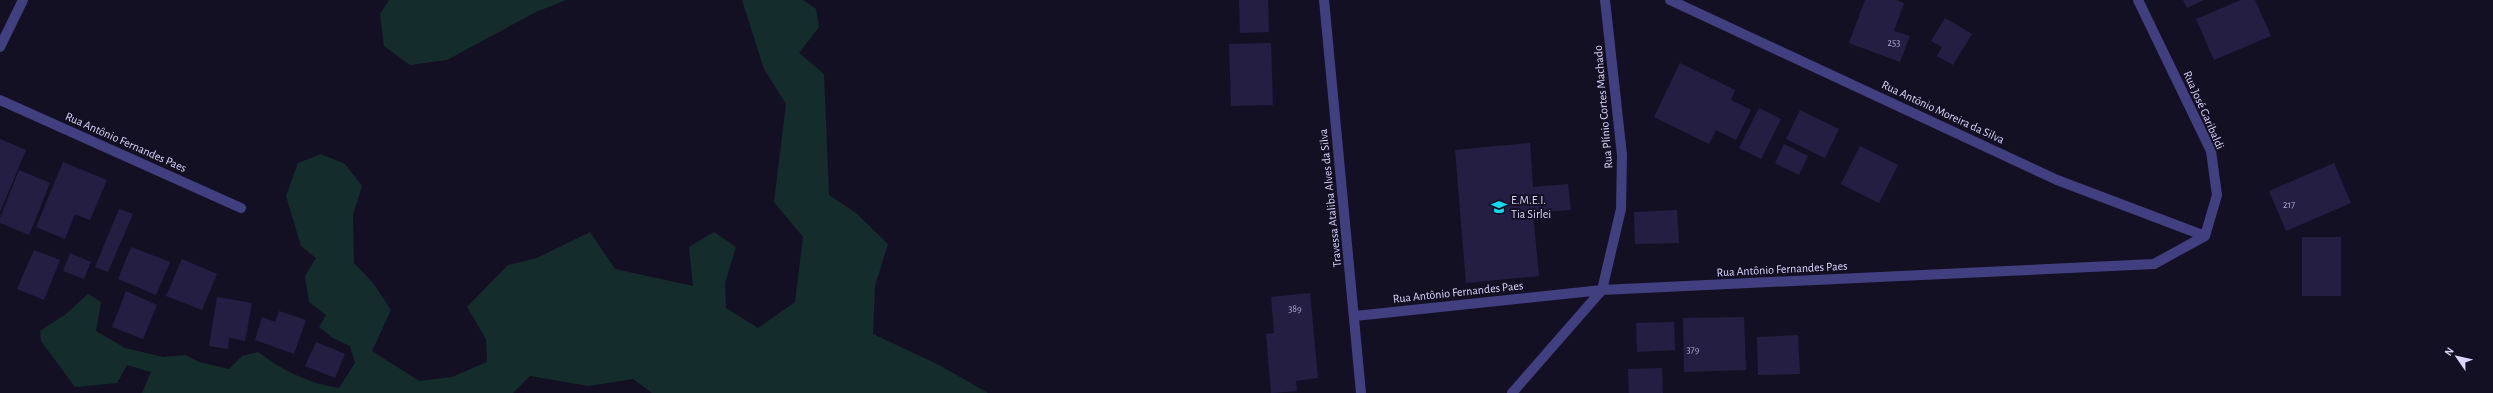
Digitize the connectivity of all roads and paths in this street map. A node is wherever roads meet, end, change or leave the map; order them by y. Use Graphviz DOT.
graph roads {
  1 [pos="23,0"];
  2 [pos="1324,0"];
  3 [pos="1605,0"];
  4 [pos="1670,0"];
  5 [pos="2138,0"];
  6 [pos="1681,3"];
  7 [pos="0,47"];
  8 [pos="0,100"];
  9 [pos="241,208"];
  10 [pos="2205,236"];
  11 [pos="1602,290"];
  12 [pos="1355,316"];
  13 [pos="1361,393"];
  14 [pos="1512,393"];
  1 -- 7 [label="street"];
  2 -- 12 [label="street, Travessa Ataliba Alves da Silva"];
  3 -- 11 [label="street, Rua Plínio Cortes Machado"];
  4 -- 6 [label="street, Rua Antônio Moreira da Silva"];
  5 -- 10 [label="street, Rua José Garibaldi"];
  6 -- 10 [label="street, Rua Antônio Moreira da Silva"];
  8 -- 9 [label="street, Rua Antônio Fernandes Paes"];
  10 -- 11 [label="street, Rua Antônio Fernandes Paes"];
  11 -- 12 [label="street, Rua Antônio Fernandes Paes"];
  11 -- 14 [label="street, Rua Plínio Cortes Machado"];
  12 -- 13 [label="street, Travessa Ataliba Alves da Silva"];
}
